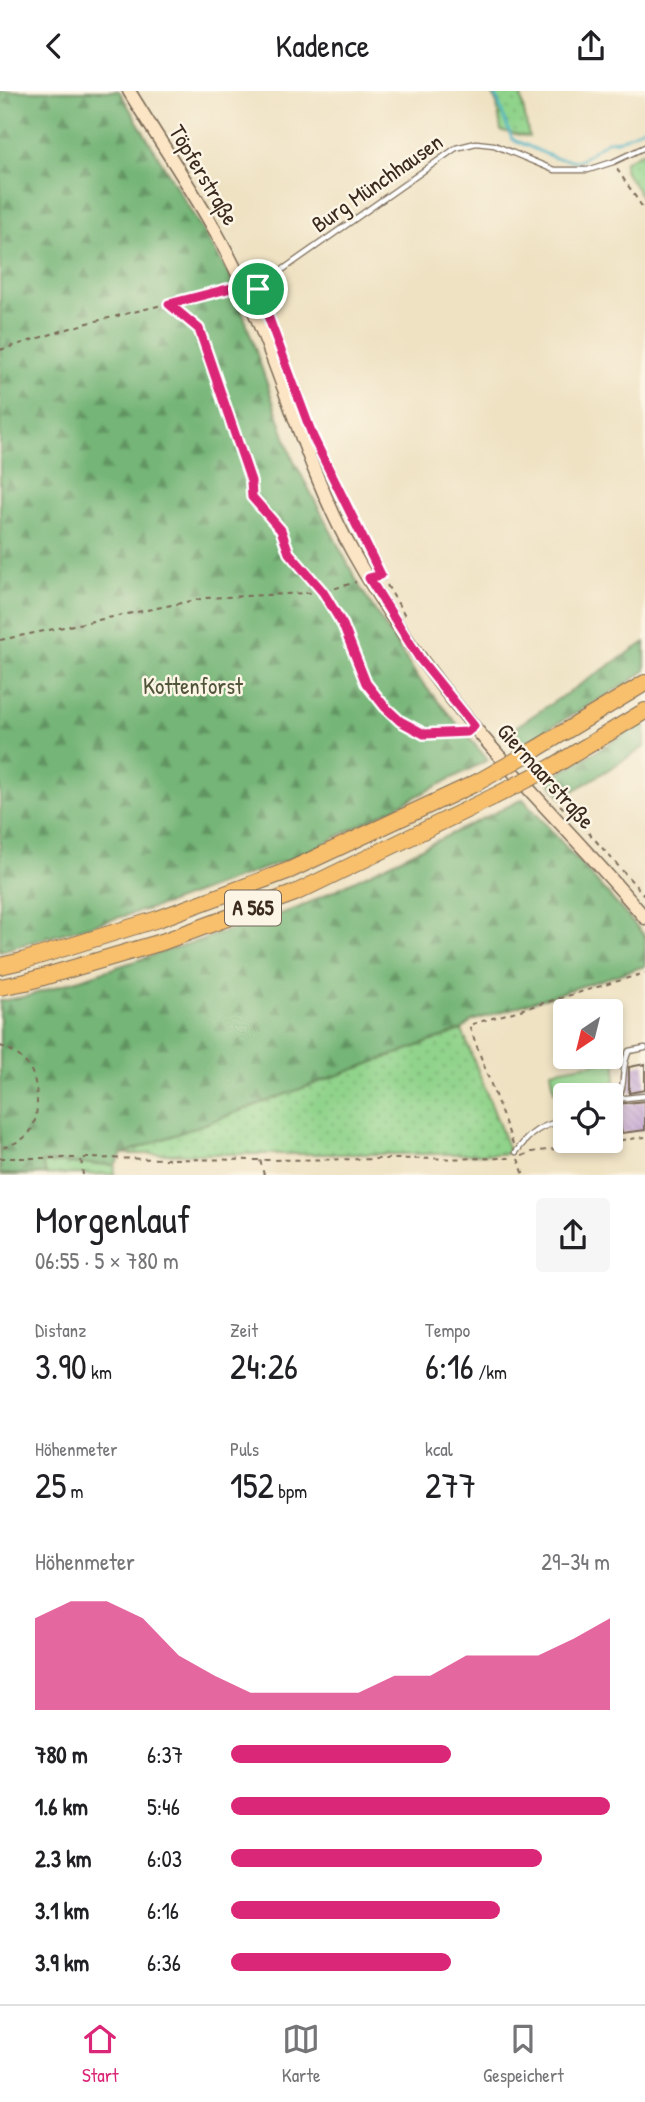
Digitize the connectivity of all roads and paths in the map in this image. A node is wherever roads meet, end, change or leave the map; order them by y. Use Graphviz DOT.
graph roads {
  1 [pos="130,91"];
  2 [pos="645,147"];
  3 [pos="613,162"];
  4 [pos="645,211"];
  5 [pos="249,290"];
  6 [pos="169,304"];
  7 [pos="0,350"];
  8 [pos="319,450"];
  9 [pos="369,578"];
  10 [pos="323,592"];
  11 [pos="409,621"];
  12 [pos="0,640"];
  13 [pos="420,659"];
  14 [pos="645,683"];
  15 [pos="645,711"];
  16 [pos="474,726"];
  17 [pos="560,805"];
  18 [pos="645,896"];
  19 [pos="645,918"];
  20 [pos="0,966"];
  21 [pos="645,973"];
  22 [pos="0,987"];
  23 [pos="0,1046"];
  24 [pos="645,1048"];
  25 [pos="622,1083"];
  26 [pos="645,1096"];
  27 [pos="623,1100"];
  28 [pos="553,1123"];
  29 [pos="645,1137"];
  30 [pos="0,1148"];
  31 [pos="516,1152"];
  32 [pos="0,1157"];
  33 [pos="81,1158"];
  34 [pos="518,1158"];
  35 [pos="260,1160"];
  36 [pos="83,1174"];
  37 [pos="264,1174"];
  38 [pos="524,1174"];
  1 -- 5 [label="main road, Töpferstraße"];
  2 -- 3 [label="lane, Burg Münchhausen"];
  3 -- 4 [label="path"];
  3 -- 5 [label="lane, Burg Münchhausen"];
  5 -- 6 [label="path"];
  5 -- 9 [label="main road, Töpferstraße"];
  6 -- 7 [label="path"];
  6 -- 10 [label="path"];
  8 -- 11 [label="path"];
  9 -- 10 [label="path"];
  9 -- 13 [label="main road, Töpferstraße"];
  10 -- 12 [label="path"];
  10 -- 16 [label="path"];
  13 -- 16 [label="main road, Giermaarstraße"];
  14 -- 20 [label="highway, A 565, bridge"];
  15 -- 22 [label="highway, A 565, bridge"];
  16 -- 19 [label="main road, Giermaarstraße"];
  17 -- 18 [label="path"];
  21 -- 31 [label="path"];
  23 -- 30 [label="path"];
  24 -- 25 [label="lane"];
  26 -- 27 [label="lane"];
  28 -- 31 [label="lane"];
  29 -- 34 [label="path"];
  31 -- 34 [label="path"];
  32 -- 33 [label="path"];
  33 -- 35 [label="path"];
  33 -- 36 [label="path"];
  34 -- 35 [label="path"];
  34 -- 38 [label="path"];
  35 -- 37 [label="path"];
}
